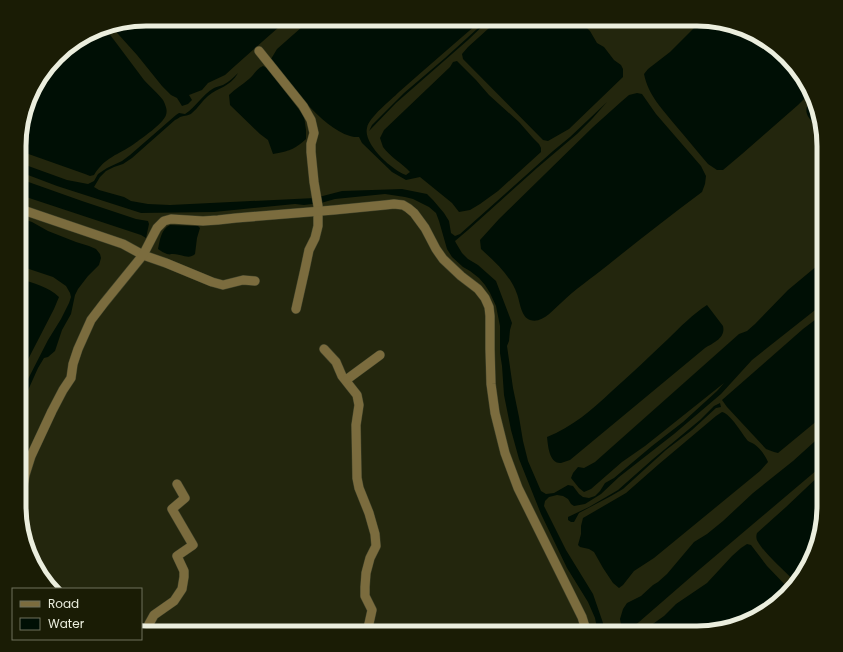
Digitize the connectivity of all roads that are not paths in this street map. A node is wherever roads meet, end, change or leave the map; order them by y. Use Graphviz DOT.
graph roads {
  1 [pos="259,51"];
  2 [pos="318,209"];
  3 [pos="26,211"];
  4 [pos="143,255"];
  5 [pos="255,281"];
  6 [pos="296,309"];
  7 [pos="324,349"];
  8 [pos="380,355"];
  9 [pos="346,380"];
  10 [pos="26,472"];
  11 [pos="177,484"];
  12 [pos="149,626"];
  13 [pos="368,626"];
  14 [pos="585,626"];
  1 -- 2 [label="street"];
  2 -- 4 [label="street"];
  2 -- 6 [label="street"];
  2 -- 14 [label="street"];
  3 -- 4 [label="street"];
  4 -- 5 [label="street"];
  4 -- 10 [label="street"];
  7 -- 9 [label="street"];
  8 -- 9 [label="street"];
  9 -- 13 [label="street"];
  11 -- 12 [label="street"];
}
